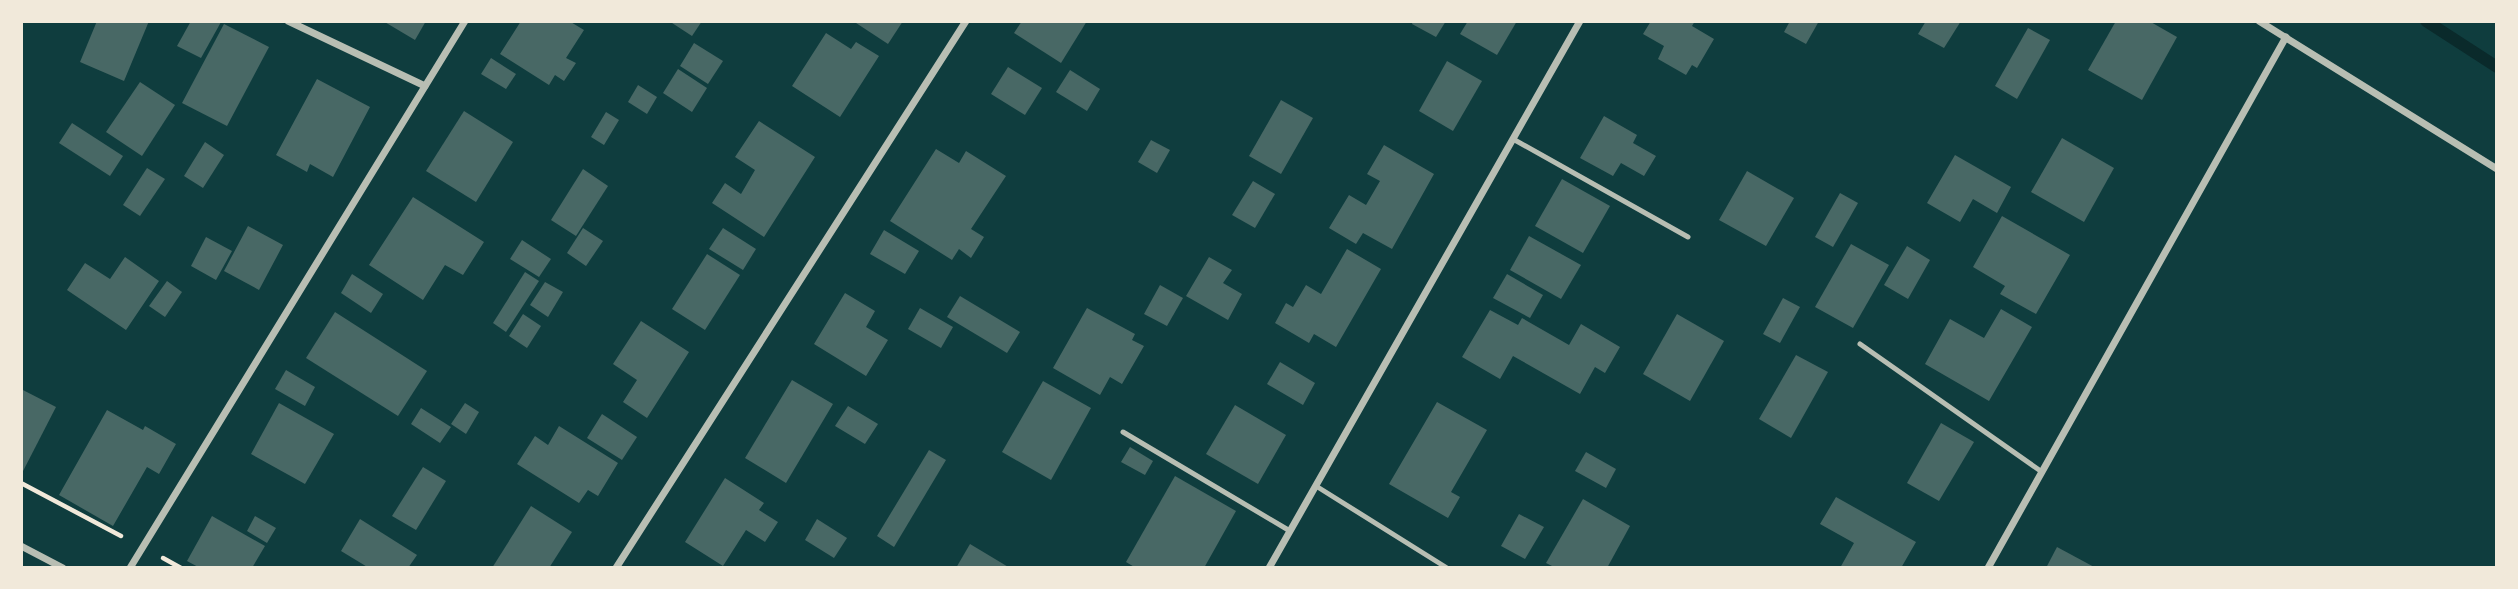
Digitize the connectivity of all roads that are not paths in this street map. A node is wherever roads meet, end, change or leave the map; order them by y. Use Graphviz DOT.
graph roads {
  1 [pos="289,21"];
  2 [pos="465,21"];
  3 [pos="966,21"];
  4 [pos="1580,21"];
  5 [pos="2259,21"];
  6 [pos="2286,37"];
  7 [pos="425,86"];
  8 [pos="1513,139"];
  9 [pos="2497,169"];
  10 [pos="1688,237"];
  11 [pos="1860,344"];
  12 [pos="1123,432"];
  13 [pos="2042,472"];
  14 [pos="1316,486"];
  15 [pos="1290,531"];
  16 [pos="21,546"];
  17 [pos="63,568"];
  18 [pos="131,568"];
  19 [pos="616,568"];
  20 [pos="1269,568"];
  21 [pos="1447,568"];
  22 [pos="1988,568"];
  1 -- 7 [label="street"];
  2 -- 7 [label="street"];
  3 -- 19 [label="street"];
  4 -- 8 [label="street"];
  5 -- 6 [label="street"];
  6 -- 9 [label="street"];
  6 -- 13 [label="street"];
  7 -- 18 [label="street"];
  8 -- 10 [label="lane"];
  8 -- 14 [label="street"];
  11 -- 13 [label="lane"];
  12 -- 15 [label="lane"];
  13 -- 22 [label="street"];
  14 -- 15 [label="street"];
  14 -- 21 [label="lane"];
  15 -- 20 [label="street"];
  16 -- 17 [label="street"];
}
